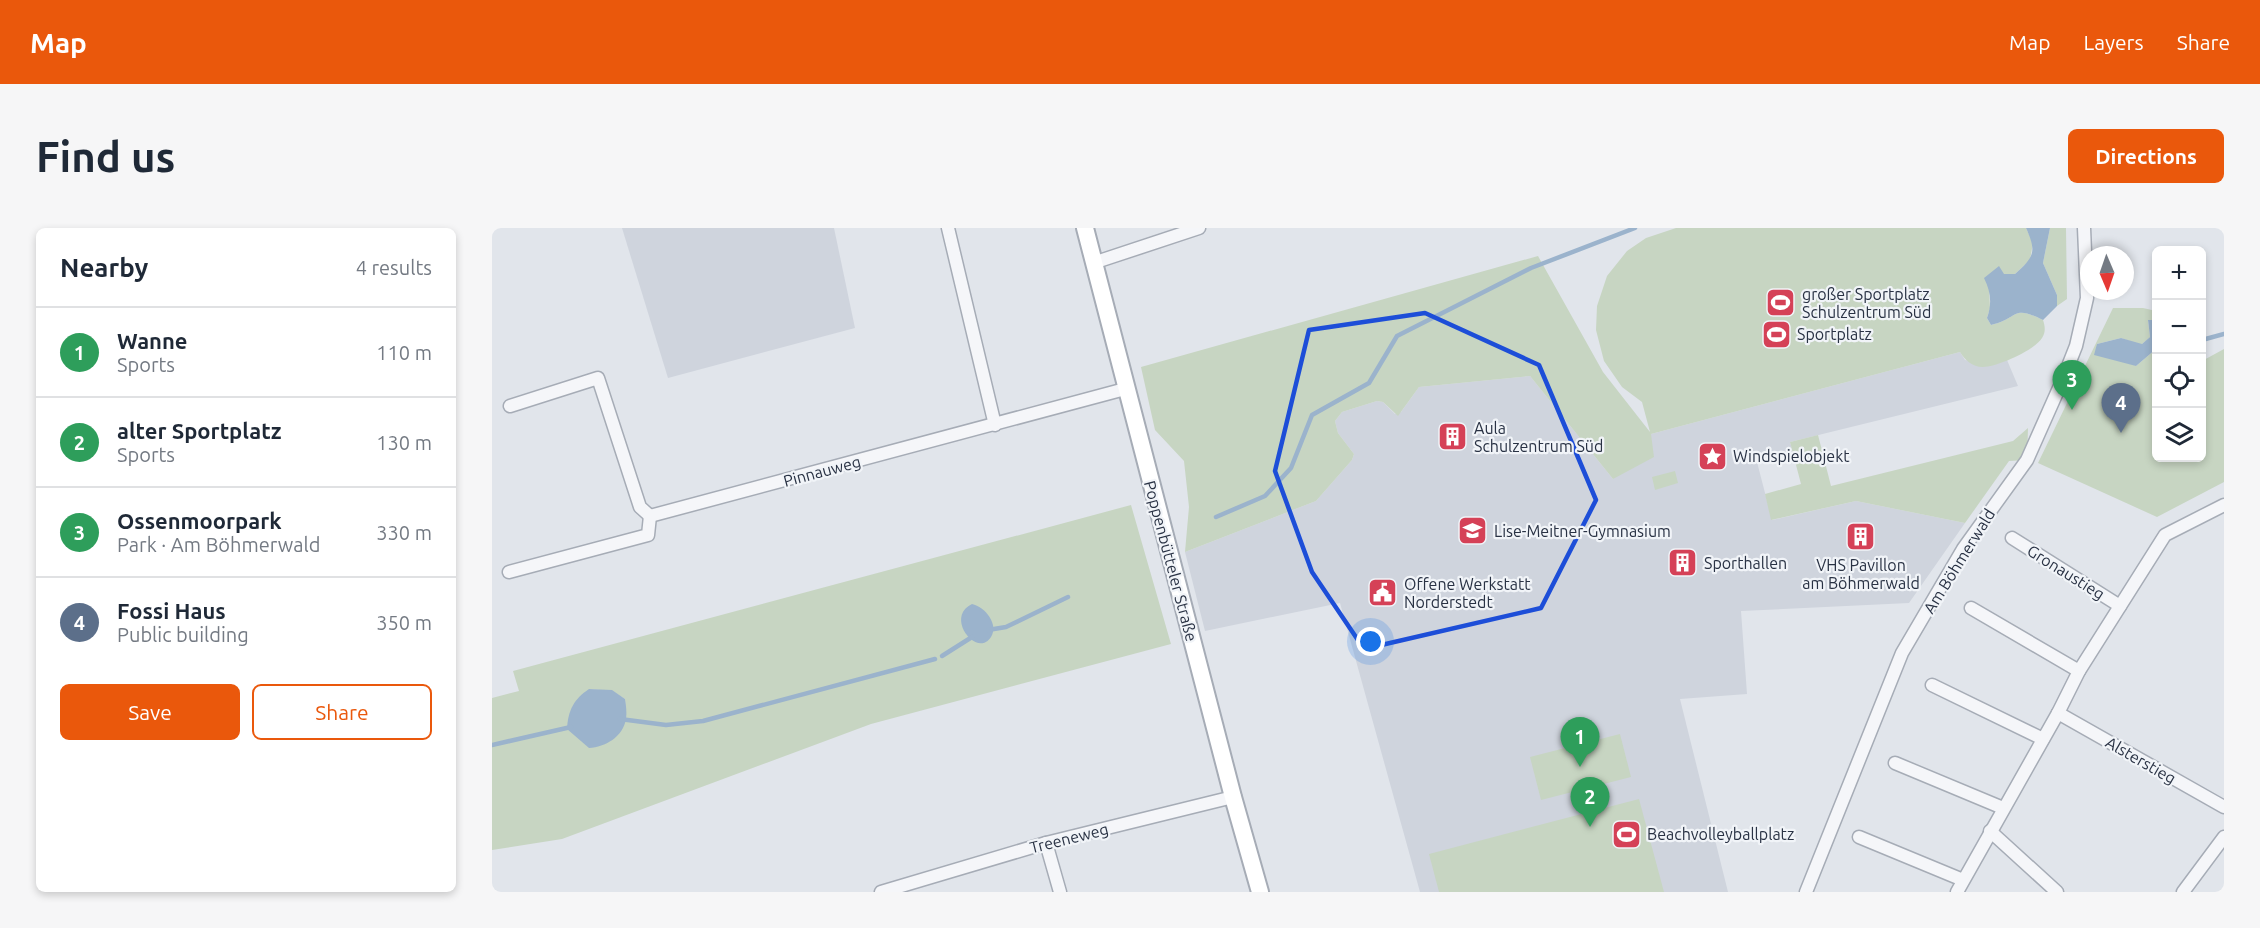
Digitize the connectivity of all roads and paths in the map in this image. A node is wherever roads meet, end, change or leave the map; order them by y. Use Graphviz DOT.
graph roads {
  1 [pos="948,228"];
  2 [pos="1085,228"];
  3 [pos="1199,228"];
  4 [pos="2084,228"];
  5 [pos="1094,263"];
  6 [pos="1125,389"];
  7 [pos="510,406"];
  8 [pos="994,425"];
  9 [pos="2224,505"];
  10 [pos="650,516"];
  11 [pos="2012,538"];
  12 [pos="509,572"];
  13 [pos="2120,606"];
  14 [pos="1971,608"];
  15 [pos="2079,671"];
  16 [pos="1932,685"];
  17 [pos="2058,712"];
  18 [pos="2043,739"];
  19 [pos="1895,763"];
  20 [pos="1233,797"];
  21 [pos="2224,807"];
  22 [pos="2003,808"];
  23 [pos="1990,831"];
  24 [pos="1859,837"];
  25 [pos="2224,837"];
  26 [pos="1046,843"];
  27 [pos="1963,880"];
  28 [pos="907,888"];
  29 [pos="881,892"];
  30 [pos="1060,892"];
  31 [pos="1260,892"];
  32 [pos="1806,892"];
  33 [pos="1957,892"];
  34 [pos="2057,892"];
  35 [pos="2183,892"];
  1 -- 8 [label="street"];
  2 -- 5 [label="main road, Poppenbütteler Straße"];
  3 -- 5 [label="street"];
  4 -- 32 [label="street, Am Böhmerwald"];
  5 -- 6 [label="main road, Poppenbütteler Straße"];
  6 -- 8 [label="street, Pinnauweg"];
  6 -- 20 [label="main road, Poppenbütteler Straße"];
  7 -- 10 [label="street"];
  8 -- 10 [label="street, Pinnauweg"];
  9 -- 13 [label="street, Gronaustieg"];
  10 -- 12 [label="street"];
  11 -- 13 [label="street, Gronaustieg"];
  13 -- 15 [label="street, Gronaustieg"];
  14 -- 15 [label="street"];
  15 -- 17 [label="street, Gronaustieg"];
  16 -- 18 [label="street"];
  17 -- 18 [label="street, Gronaustieg"];
  17 -- 21 [label="street, Alsterstieg"];
  18 -- 22 [label="street, Gronaustieg"];
  19 -- 22 [label="street"];
  20 -- 26 [label="street, Treeneweg"];
  20 -- 31 [label="main road, Poppenbütteler Straße"];
  22 -- 23 [label="street, Gronaustieg"];
  23 -- 27 [label="street, Gronaustieg"];
  23 -- 34 [label="street"];
  24 -- 27 [label="street"];
  25 -- 35 [label="street"];
  26 -- 28 [label="street, Treeneweg"];
  26 -- 30 [label="street"];
  27 -- 33 [label="street, Gronaustieg"];
  28 -- 29 [label="street, Treeneweg"];
}
